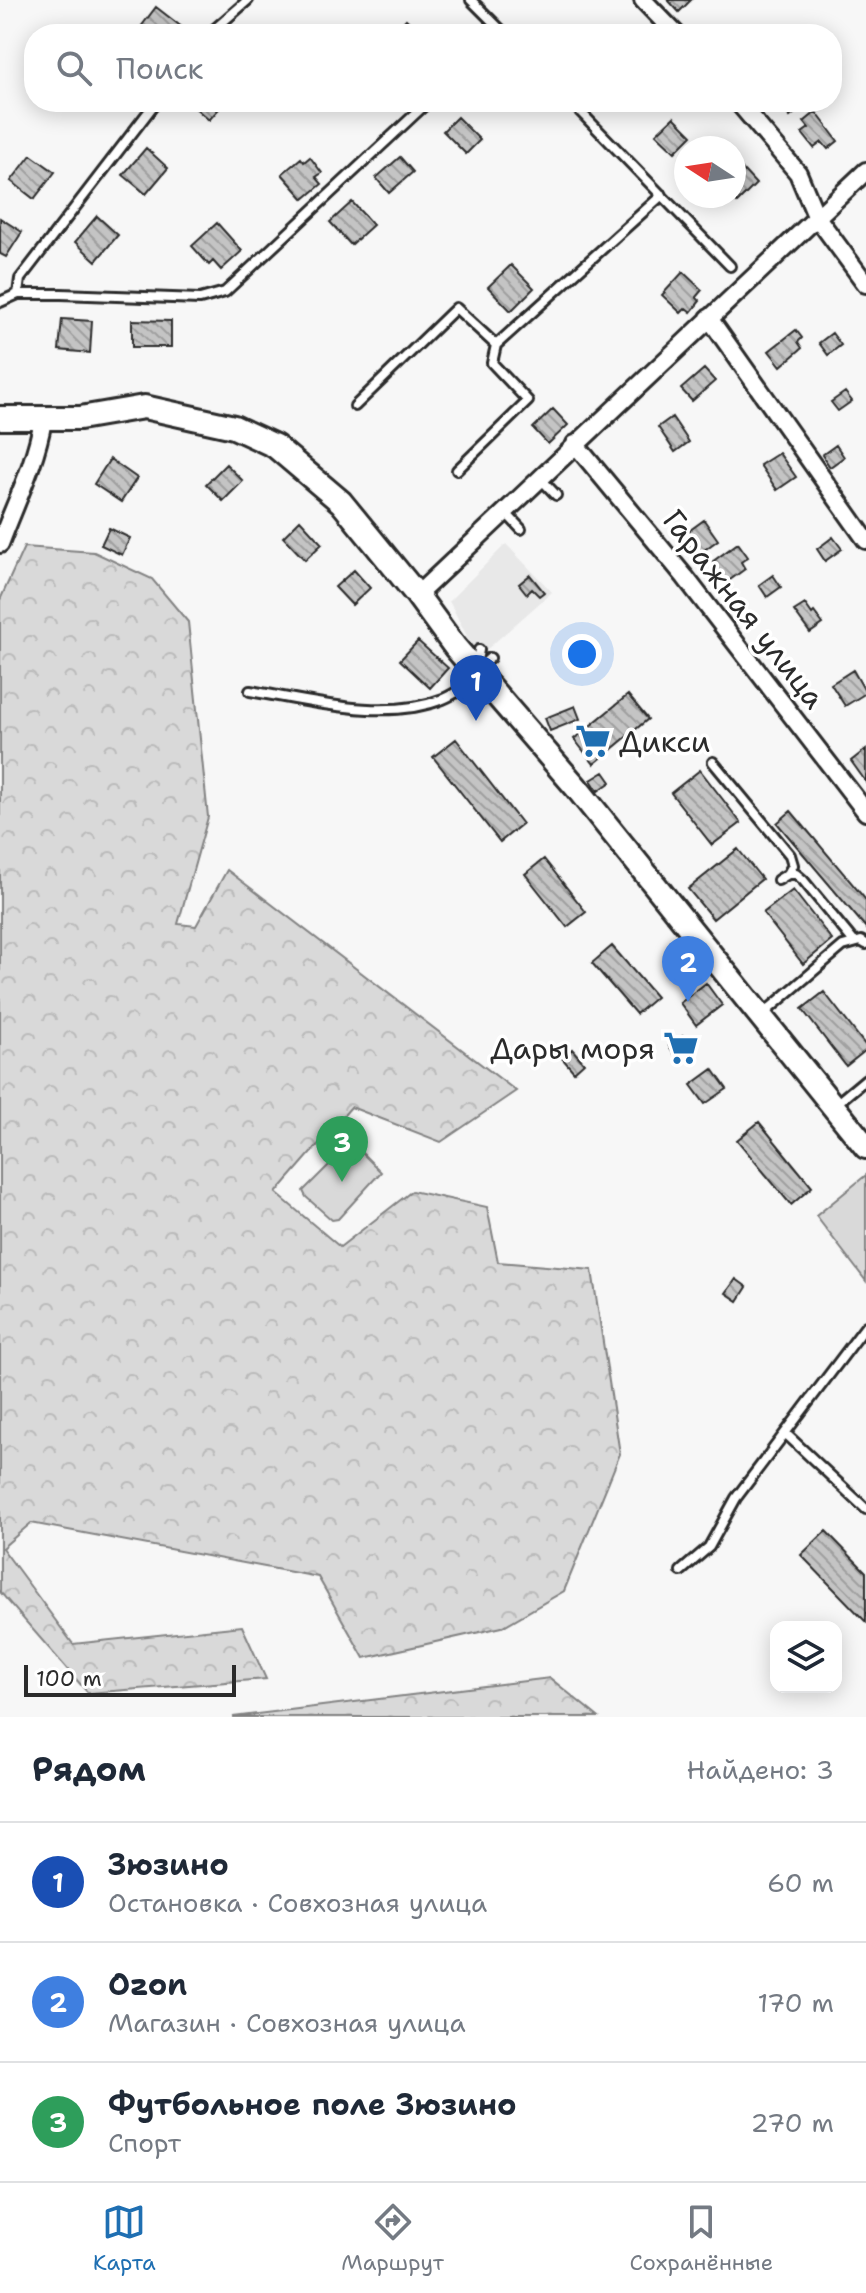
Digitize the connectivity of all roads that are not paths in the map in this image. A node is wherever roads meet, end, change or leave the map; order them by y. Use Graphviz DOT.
graph roads {
  1 [pos="248,0"];
  2 [pos="471,0"];
  3 [pos="643,0"];
  4 [pos="220,24"];
  5 [pos="495,24"];
  6 [pos="666,24"];
  7 [pos="148,112"];
  8 [pos="417,112"];
  9 [pos="581,112"];
  10 [pos="746,112"];
  11 [pos="866,171"];
  12 [pos="662,195"];
  13 [pos="816,216"];
  14 [pos="730,266"];
  15 [pos="866,284"];
  16 [pos="18,294"];
  17 [pos="0,302"];
  18 [pos="709,318"];
  19 [pos="496,345"];
  20 [pos="355,406"];
  21 [pos="0,418"];
  22 [pos="43,420"];
  23 [pos="575,444"];
  24 [pos="457,470"];
  25 [pos="540,478"];
  26 [pos="556,495"];
  27 [pos="505,512"];
  28 [pos="521,529"];
  29 [pos="866,540"];
  30 [pos="0,544"];
  31 [pos="417,595"];
  32 [pos="481,664"];
  33 [pos="250,691"];
  34 [pos="713,762"];
  35 [pos="865,810"];
  36 [pos="788,874"];
  37 [pos="778,880"];
  38 [pos="854,942"];
  39 [pos="866,944"];
  40 [pos="761,1016"];
  41 [pos="866,1079"];
  42 [pos="833,1106"];
  43 [pos="866,1147"];
  44 [pos="866,1326"];
  45 [pos="785,1433"];
  46 [pos="866,1509"];
  47 [pos="681,1571"];
  1 -- 4 [label="lane"];
  2 -- 5 [label="lane"];
  3 -- 6 [label="street"];
  7 -- 16 [label="lane"];
  8 -- 16 [label="lane"];
  9 -- 12 [label="lane"];
  10 -- 13 [label="street"];
  11 -- 13 [label="street"];
  12 -- 14 [label="lane"];
  12 -- 19 [label="lane"];
  13 -- 15 [label="street"];
  13 -- 18 [label="street"];
  16 -- 17 [label="lane"];
  18 -- 23 [label="street"];
  18 -- 29 [label="street"];
  19 -- 20 [label="lane"];
  19 -- 24 [label="lane"];
  21 -- 22 [label="street"];
  22 -- 30 [label="street"];
  22 -- 31 [label="street"];
  23 -- 25 [label="street"];
  23 -- 35 [label="street, Гаражная улица"];
  25 -- 26 [label="lane"];
  25 -- 27 [label="street"];
  27 -- 28 [label="lane"];
  27 -- 31 [label="street"];
  31 -- 32 [label="street"];
  32 -- 33 [label="lane"];
  32 -- 40 [label="street"];
  34 -- 36 [label="lane"];
  36 -- 37 [label="lane"];
  36 -- 38 [label="lane"];
  38 -- 39 [label="lane"];
  38 -- 40 [label="lane"];
  40 -- 42 [label="street"];
  41 -- 42 [label="lane"];
  42 -- 43 [label="street"];
  44 -- 45 [label="lane"];
  45 -- 46 [label="lane"];
  45 -- 47 [label="lane"];
}
